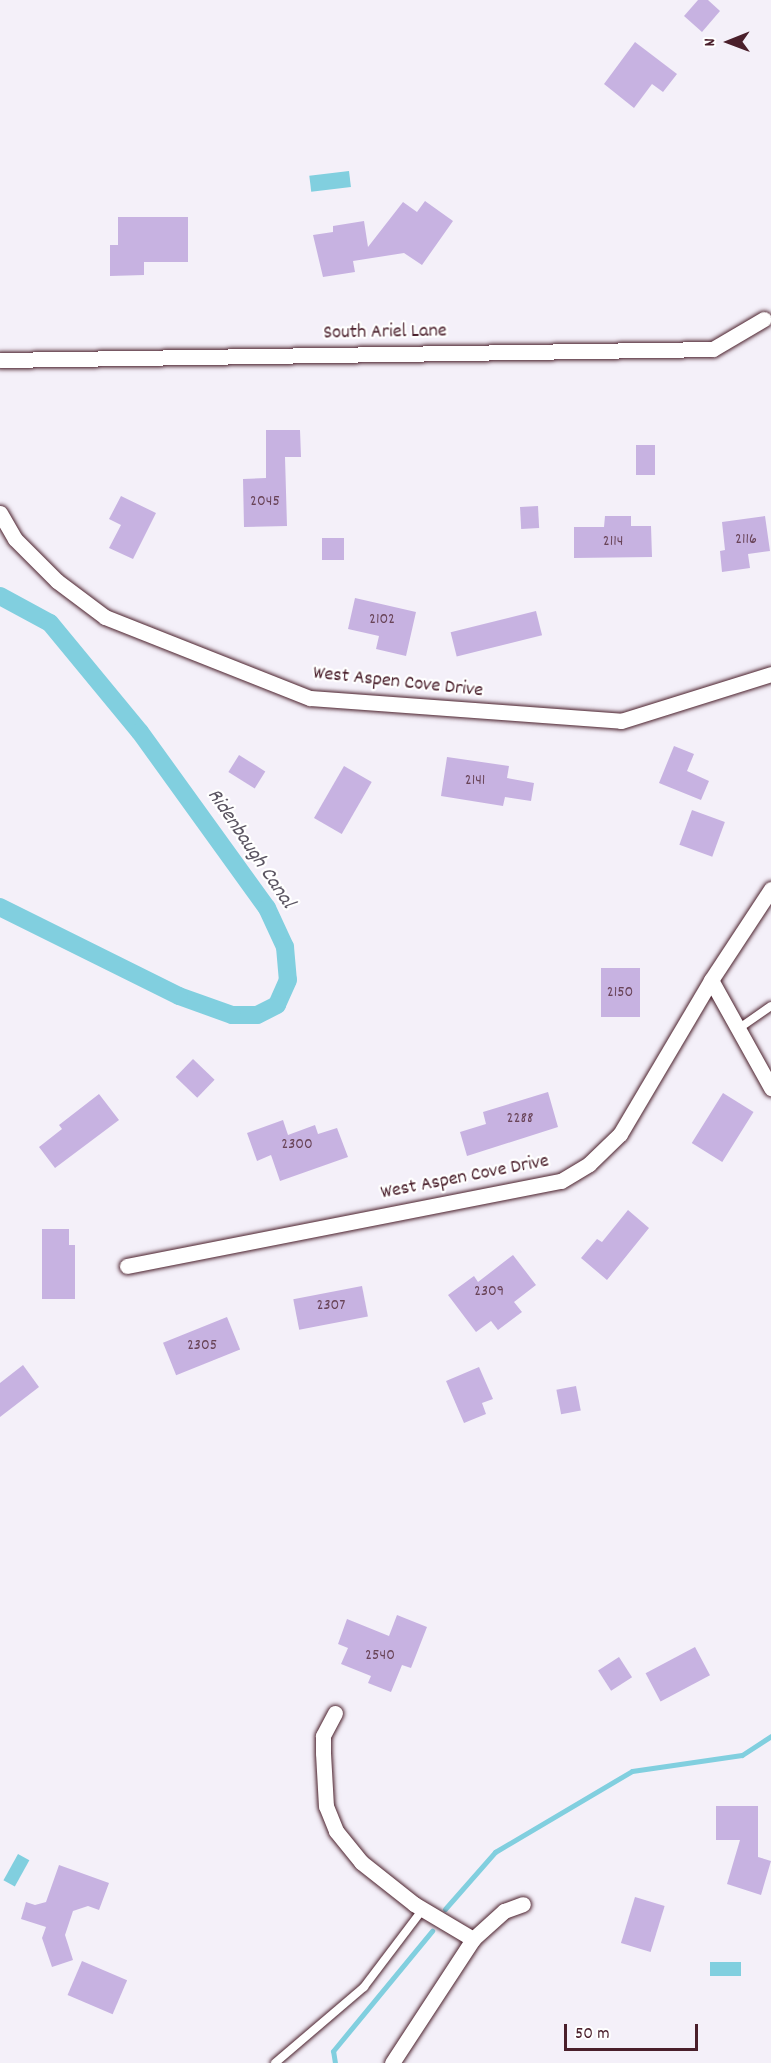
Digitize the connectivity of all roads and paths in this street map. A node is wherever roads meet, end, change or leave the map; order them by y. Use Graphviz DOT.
graph roads {
  1 [pos="764,319"];
  2 [pos="0,360"];
  3 [pos="0,513"];
  4 [pos="771,674"];
  5 [pos="771,889"];
  6 [pos="711,980"];
  7 [pos="771,1006"];
  8 [pos="738,1029"];
  9 [pos="771,1088"];
  10 [pos="127,1266"];
  11 [pos="335,1713"];
  12 [pos="523,1904"];
  13 [pos="423,1909"];
  14 [pos="473,1939"];
  15 [pos="274,2063"];
  16 [pos="393,2063"];
  1 -- 2 [label="street, South Ariel Lane"];
  3 -- 4 [label="street, West Aspen Cove Drive"];
  5 -- 6 [label="street, West Aspen Cove Drive"];
  6 -- 8 [label="street"];
  6 -- 10 [label="street, West Aspen Cove Drive"];
  7 -- 8 [label="lane"];
  8 -- 9 [label="street"];
  11 -- 13 [label="street"];
  12 -- 14 [label="street"];
  13 -- 14 [label="street"];
  13 -- 15 [label="lane"];
  14 -- 16 [label="street"];
}
